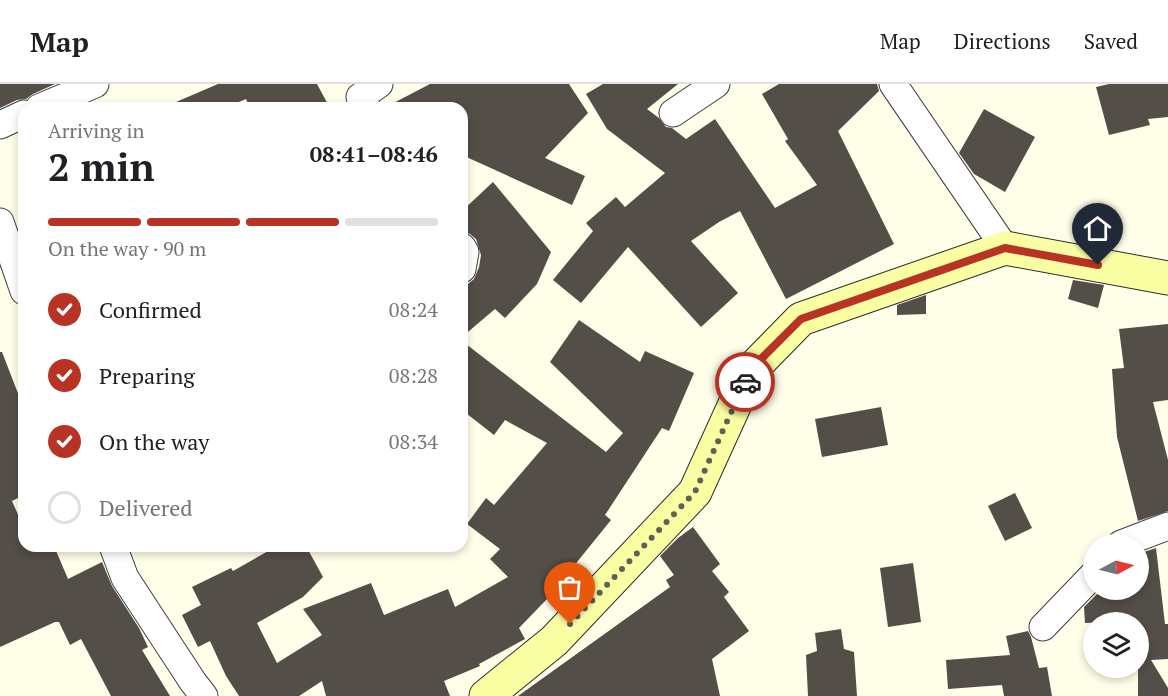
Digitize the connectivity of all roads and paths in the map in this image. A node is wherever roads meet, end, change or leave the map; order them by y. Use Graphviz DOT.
graph roads {
  1 [pos="95,84"];
  2 [pos="379,84"];
  3 [pos="716,84"];
  4 [pos="893,84"];
  5 [pos="53,102"];
  6 [pos="363,102"];
  7 [pos="673,113"];
  8 [pos="18,117"];
  9 [pos="0,125"];
  10 [pos="0,222"];
  11 [pos="1005,248"];
  12 [pos="18,274"];
  13 [pos="1168,278"];
  14 [pos="1168,526"];
  15 [pos="1147,534"];
  16 [pos="115,552"];
  17 [pos="1083,585"];
  18 [pos="1042,627"];
  19 [pos="204,696"];
  20 [pos="486,696"];
  1 -- 5 [label="street"];
  2 -- 6 [label="street"];
  3 -- 7 [label="street"];
  4 -- 11 [label="street"];
  8 -- 9 [label="street"];
  10 -- 12 [label="street"];
  11 -- 13 [label="street"];
  11 -- 20 [label="street"];
  14 -- 15 [label="street"];
  16 -- 19 [label="street"];
  17 -- 18 [label="street"];
}
